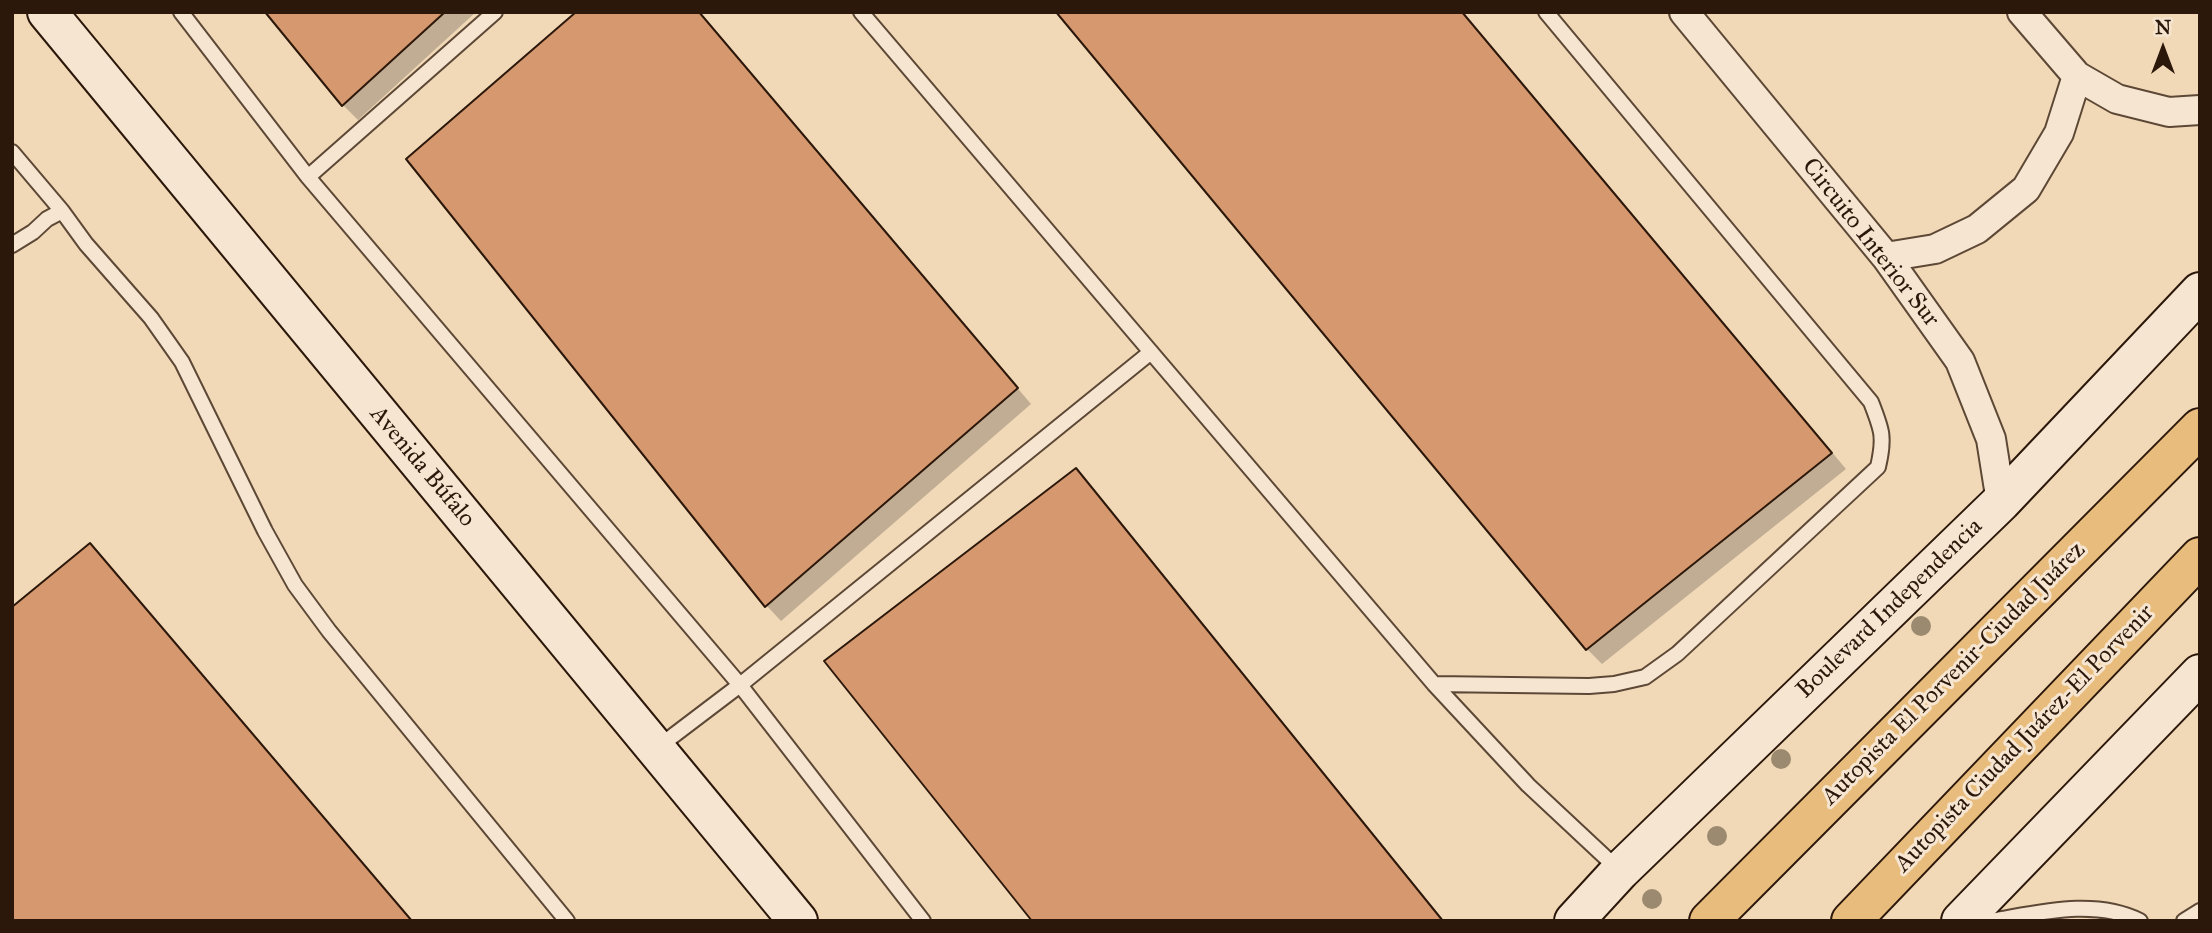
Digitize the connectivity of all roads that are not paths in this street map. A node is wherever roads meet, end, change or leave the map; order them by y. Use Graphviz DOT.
graph roads {
  1 [pos="47,12"];
  2 [pos="181,12"];
  3 [pos="495,12"];
  4 [pos="861,12"];
  5 [pos="1546,12"];
  6 [pos="1684,12"];
  7 [pos="2022,12"];
  8 [pos="2077,76"];
  9 [pos="2200,110"];
  10 [pos="12,152"];
  11 [pos="308,177"];
  12 [pos="62,211"];
  13 [pos="12,245"];
  14 [pos="1886,257"];
  15 [pos="2200,292"];
  16 [pos="1151,352"];
  17 [pos="2200,428"];
  18 [pos="2001,502"];
  19 [pos="2200,557"];
  20 [pos="2200,674"];
  21 [pos="1434,684"];
  22 [pos="740,685"];
  23 [pos="656,749"];
  24 [pos="1620,871"];
  25 [pos="2200,911"];
  26 [pos="567,921"];
  27 [pos="798,921"];
  28 [pos="923,921"];
  29 [pos="1574,921"];
  30 [pos="1709,921"];
  31 [pos="1851,921"];
  32 [pos="1961,921"];
  33 [pos="1991,921"];
  34 [pos="2140,921"];
  35 [pos="2184,921"];
  1 -- 23 [label="main road, Avenida Búfalo"];
  2 -- 11 [label="lane"];
  3 -- 11 [label="lane"];
  4 -- 16 [label="lane"];
  5 -- 21 [label="lane"];
  6 -- 14 [label="street, Circuito Interior Sur"];
  7 -- 8 [label="street"];
  8 -- 9 [label="street"];
  8 -- 14 [label="street"];
  10 -- 12 [label="lane"];
  11 -- 22 [label="lane"];
  12 -- 13 [label="lane"];
  12 -- 26 [label="lane"];
  14 -- 18 [label="street, Circuito Interior Sur"];
  15 -- 18 [label="main road, Boulevard Independencia"];
  16 -- 21 [label="lane"];
  16 -- 22 [label="lane"];
  17 -- 30 [label="highway, Autopista El Porvenir-Ciudad Juárez"];
  18 -- 24 [label="main road, Boulevard Independencia"];
  19 -- 31 [label="highway, Autopista Ciudad Juárez-El Porvenir"];
  20 -- 32 [label="main road"];
  21 -- 24 [label="lane"];
  22 -- 23 [label="lane"];
  22 -- 28 [label="lane"];
  23 -- 27 [label="main road, Avenida Búfalo"];
  24 -- 29 [label="main road, Boulevard Independencia"];
  25 -- 35 [label="lane"];
  33 -- 34 [label="lane"];
}
